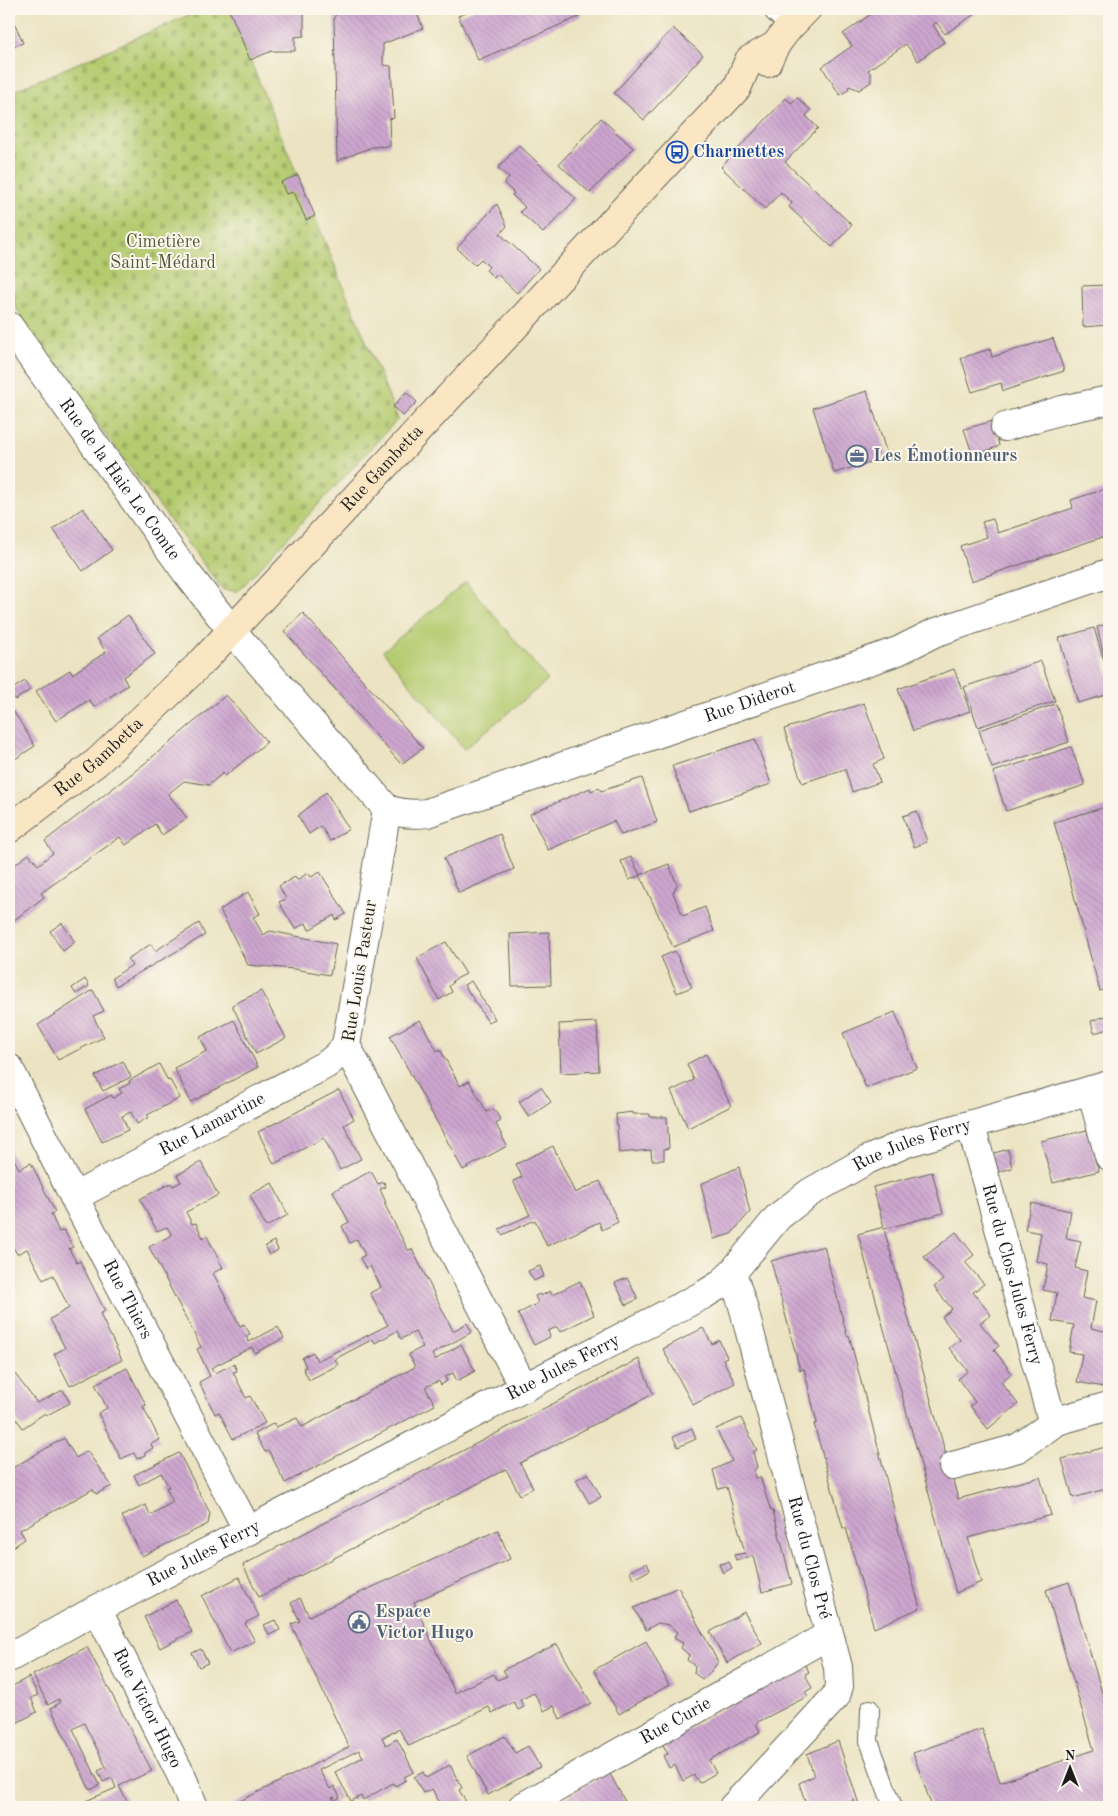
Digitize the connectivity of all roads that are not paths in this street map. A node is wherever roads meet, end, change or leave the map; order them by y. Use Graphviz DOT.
graph roads {
  1 [pos="793,13"];
  2 [pos="9,326"];
  3 [pos="1109,400"];
  4 [pos="1005,427"];
  5 [pos="1109,573"];
  6 [pos="232,631"];
  7 [pos="387,809"];
  8 [pos="9,829"];
  9 [pos="346,1045"];
  10 [pos="9,1068"];
  11 [pos="1100,1088"];
  12 [pos="971,1126"];
  13 [pos="1109,1156"];
  14 [pos="74,1197"];
  15 [pos="732,1273"];
  16 [pos="524,1388"];
  17 [pos="1109,1406"];
  18 [pos="1053,1424"];
  19 [pos="953,1466"];
  20 [pos="248,1531"];
  21 [pos="97,1609"];
  22 [pos="829,1635"];
  23 [pos="9,1658"];
  24 [pos="870,1709"];
  25 [pos="194,1807"];
  26 [pos="522,1807"];
  27 [pos="733,1807"];
  28 [pos="893,1807"];
  1 -- 6 [label="street, Rue Gambetta"];
  2 -- 6 [label="street, Rue de la Haie Le Comte"];
  3 -- 4 [label="street"];
  5 -- 7 [label="street, Rue Diderot"];
  6 -- 7 [label="street"];
  6 -- 8 [label="street, Rue Gambetta"];
  7 -- 9 [label="street, Rue Louis Pasteur"];
  9 -- 14 [label="street, Rue Lamartine"];
  9 -- 16 [label="street, Rue Louis Pasteur"];
  10 -- 14 [label="street, Rue Thiers"];
  11 -- 12 [label="street, Rue Jules Ferry"];
  11 -- 13 [label="street"];
  12 -- 15 [label="street, Rue Jules Ferry"];
  12 -- 18 [label="street, Rue du Clos Jules Ferry"];
  14 -- 20 [label="street, Rue Thiers"];
  15 -- 16 [label="street, Rue Jules Ferry"];
  15 -- 22 [label="street, Rue du Clos Pré"];
  16 -- 20 [label="street, Rue Jules Ferry"];
  17 -- 18 [label="street"];
  18 -- 19 [label="street"];
  20 -- 21 [label="street, Rue Jules Ferry"];
  21 -- 23 [label="street, Rue Jules Ferry"];
  21 -- 25 [label="street, Rue Victor Hugo"];
  22 -- 26 [label="street, Rue Curie"];
  22 -- 27 [label="street, Rue du Clos Pré"];
  24 -- 28 [label="lane"];
}
